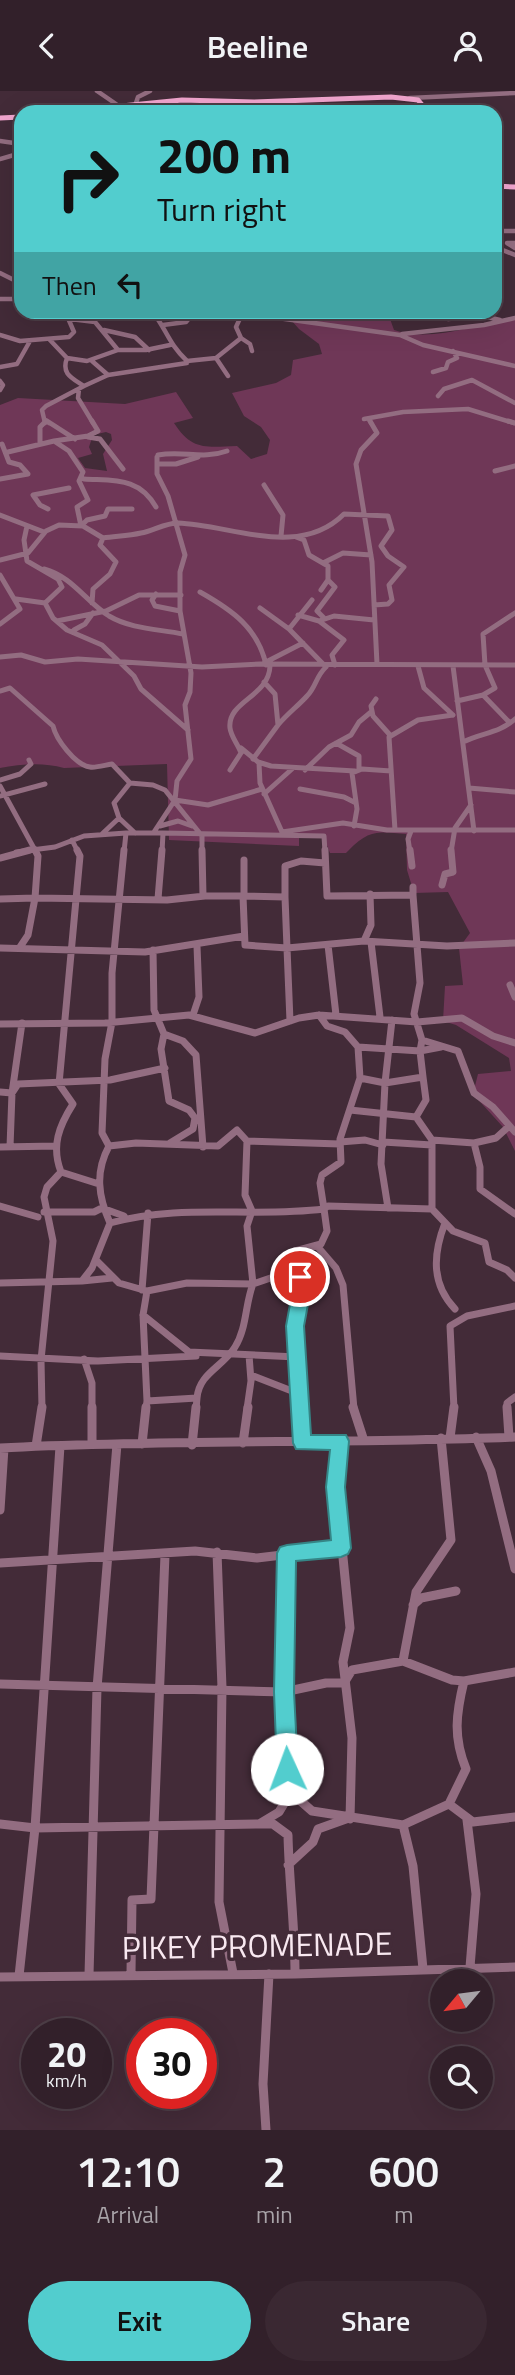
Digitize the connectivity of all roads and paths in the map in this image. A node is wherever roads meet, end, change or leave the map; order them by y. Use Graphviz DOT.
graph roads {
  1 [pos="97,91"];
  2 [pos="150,91"];
  3 [pos="515,93"];
  4 [pos="410,98"];
  5 [pos="136,103"];
  6 [pos="116,104"];
  7 [pos="110,105"];
  8 [pos="424,105"];
  9 [pos="515,243"];
  10 [pos="515,248"];
  11 [pos="0,266"];
  12 [pos="2,273"];
  13 [pos="515,318"];
  14 [pos="70,319"];
  15 [pos="93,319"];
  16 [pos="159,319"];
  17 [pos="188,319"];
  18 [pos="240,319"];
  19 [pos="293,319"];
  20 [pos="457,319"];
  21 [pos="496,319"];
  22 [pos="448,320"];
  23 [pos="501,320"];
  24 [pos="163,325"];
  25 [pos="447,327"];
  26 [pos="104,330"];
  27 [pos="2,335"];
  28 [pos="408,336"];
  29 [pos="241,338"];
  30 [pos="40,339"];
  31 [pos="50,339"];
  32 [pos="30,341"];
  33 [pos="170,345"];
  34 [pos="118,349"];
  35 [pos="149,350"];
  36 [pos="252,351"];
  37 [pos="453,351"];
  38 [pos="67,358"];
  39 [pos="216,358"];
  40 [pos="92,361"];
  41 [pos="187,363"];
  42 [pos="515,366"];
  43 [pos="0,367"];
  44 [pos="433,372"];
  45 [pos="108,375"];
  46 [pos="228,376"];
  47 [pos="0,380"];
  48 [pos="82,387"];
  49 [pos="0,390"];
  50 [pos="438,396"];
  51 [pos="515,403"];
  52 [pos="45,420"];
  53 [pos="515,423"];
  54 [pos="88,436"];
  55 [pos="75,439"];
  56 [pos="54,441"];
  57 [pos="40,443"];
  58 [pos="2,444"];
  59 [pos="227,451"];
  60 [pos="8,452"];
  61 [pos="201,456"];
  62 [pos="158,459"];
  63 [pos="515,466"];
  64 [pos="123,469"];
  65 [pos="111,470"];
  66 [pos="495,471"];
  67 [pos="83,472"];
  68 [pos="92,477"];
  69 [pos="115,478"];
  70 [pos="0,479"];
  71 [pos="84,479"];
  72 [pos="264,485"];
  73 [pos="83,492"];
  74 [pos="156,507"];
  75 [pos="48,509"];
  76 [pos="132,509"];
  77 [pos="366,513"];
  78 [pos="0,515"];
  79 [pos="174,523"];
  80 [pos="27,526"];
  81 [pos="81,526"];
  82 [pos="44,533"];
  83 [pos="281,536"];
  84 [pos="296,537"];
  85 [pos="103,538"];
  86 [pos="371,555"];
  87 [pos="27,557"];
  88 [pos="0,560"];
  89 [pos="325,562"];
  90 [pos="38,569"];
  91 [pos="0,575"];
  92 [pos="328,580"];
  93 [pos="2,583"];
  94 [pos="321,590"];
  95 [pos="200,592"];
  96 [pos="156,594"];
  97 [pos="181,595"];
  98 [pos="16,599"];
  99 [pos="312,600"];
  100 [pos="45,603"];
  101 [pos="94,605"];
  102 [pos="374,605"];
  103 [pos="260,608"];
  104 [pos="106,611"];
  105 [pos="180,611"];
  106 [pos="515,613"];
  107 [pos="92,614"];
  108 [pos="298,615"];
  109 [pos="321,619"];
  110 [pos="374,620"];
  111 [pos="57,621"];
  112 [pos="0,624"];
  113 [pos="289,629"];
  114 [pos="74,630"];
  115 [pos="183,634"];
  116 [pos="303,643"];
  117 [pos="0,649"];
  118 [pos="283,655"];
  119 [pos="4,656"];
  120 [pos="117,662"];
  121 [pos="267,664"];
  122 [pos="377,664"];
  123 [pos="189,665"];
  124 [pos="335,665"];
  125 [pos="397,665"];
  126 [pos="485,665"];
  127 [pos="515,665"];
  128 [pos="289,666"];
  129 [pos="418,666"];
  130 [pos="453,666"];
  131 [pos="326,667"];
  132 [pos="417,677"];
  133 [pos="266,680"];
  134 [pos="0,691"];
  135 [pos="483,695"];
  136 [pos="376,699"];
  137 [pos="457,701"];
  138 [pos="445,709"];
  139 [pos="372,712"];
  140 [pos="453,715"];
  141 [pos="460,718"];
  142 [pos="512,721"];
  143 [pos="278,725"];
  144 [pos="188,730"];
  145 [pos="390,735"];
  146 [pos="463,742"];
  147 [pos="336,743"];
  148 [pos="241,748"];
  149 [pos="30,760"];
  150 [pos="256,761"];
  151 [pos="292,769"];
  152 [pos="230,770"];
  153 [pos="305,770"];
  154 [pos="357,770"];
  155 [pos="391,771"];
  156 [pos="0,781"];
  157 [pos="130,783"];
  158 [pos="45,784"];
  159 [pos="0,786"];
  160 [pos="469,788"];
  161 [pos="300,789"];
  162 [pos="514,789"];
  163 [pos="263,791"];
  164 [pos="3,795"];
  165 [pos="174,800"];
  166 [pos="356,803"];
  167 [pos="471,805"];
  168 [pos="119,818"];
  169 [pos="354,826"];
  170 [pos="193,827"];
  171 [pos="162,829"];
  172 [pos="396,830"];
  173 [pos="411,831"];
  174 [pos="453,831"];
  175 [pos="474,831"];
  176 [pos="515,831"];
  177 [pos="282,832"];
  178 [pos="126,833"];
  179 [pos="135,833"];
  180 [pos="102,834"];
  181 [pos="202,836"];
  182 [pos="72,840"];
  183 [pos="36,850"];
  184 [pos="244,860"];
  185 [pos="0,862"];
  186 [pos="325,863"];
  187 [pos="412,866"];
  188 [pos="442,885"];
  189 [pos="370,894"];
  190 [pos="203,896"];
  191 [pos="244,896"];
  192 [pos="285,897"];
  193 [pos="35,898"];
  194 [pos="74,898"];
  195 [pos="118,898"];
  196 [pos="158,898"];
  197 [pos="0,899"];
  198 [pos="244,936"];
  199 [pos="368,941"];
  200 [pos="515,943"];
  201 [pos="415,944"];
  202 [pos="197,946"];
  203 [pos="328,946"];
  204 [pos="20,947"];
  205 [pos="0,948"];
  206 [pos="71,948"];
  207 [pos="287,948"];
  208 [pos="115,949"];
  209 [pos="153,950"];
  210 [pos="132,952"];
  211 [pos="113,963"];
  212 [pos="510,985"];
  213 [pos="515,997"];
  214 [pos="193,1015"];
  215 [pos="319,1015"];
  216 [pos="338,1015"];
  217 [pos="380,1017"];
  218 [pos="156,1019"];
  219 [pos="392,1020"];
  220 [pos="290,1021"];
  221 [pos="65,1022"];
  222 [pos="113,1022"];
  223 [pos="416,1022"];
  224 [pos="22,1023"];
  225 [pos="0,1024"];
  226 [pos="345,1032"];
  227 [pos="164,1034"];
  228 [pos="515,1037"];
  229 [pos="504,1039"];
  230 [pos="422,1040"];
  231 [pos="515,1043"];
  232 [pos="359,1047"];
  233 [pos="442,1047"];
  234 [pos="387,1050"];
  235 [pos="420,1051"];
  236 [pos="165,1068"];
  237 [pos="423,1077"];
  238 [pos="360,1078"];
  239 [pos="105,1082"];
  240 [pos="385,1083"];
  241 [pos="59,1084"];
  242 [pos="0,1093"];
  243 [pos="12,1093"];
  244 [pos="351,1110"];
  245 [pos="384,1115"];
  246 [pos="416,1117"];
  247 [pos="508,1126"];
  248 [pos="515,1132"];
  249 [pos="247,1142"];
  250 [pos="432,1142"];
  251 [pos="170,1143"];
  252 [pos="340,1143"];
  253 [pos="383,1143"];
  254 [pos="474,1143"];
  255 [pos="56,1146"];
  256 [pos="109,1146"];
  257 [pos="203,1146"];
  258 [pos="0,1147"];
  259 [pos="10,1147"];
  260 [pos="61,1172"];
  261 [pos="99,1184"];
  262 [pos="0,1206"];
  263 [pos="102,1207"];
  264 [pos="388,1208"];
  265 [pos="324,1209"];
  266 [pos="432,1209"];
  267 [pos="252,1211"];
  268 [pos="148,1213"];
  269 [pos="515,1214"];
  270 [pos="41,1215"];
  271 [pos="128,1217"];
  272 [pos="110,1223"];
  273 [pos="445,1223"];
  274 [pos="317,1246"];
  275 [pos="97,1261"];
  276 [pos="294,1271"];
  277 [pos="514,1273"];
  278 [pos="112,1278"];
  279 [pos="82,1281"];
  280 [pos="0,1283"];
  281 [pos="48,1284"];
  282 [pos="253,1284"];
  283 [pos="145,1290"];
  284 [pos="0,1293"];
  285 [pos="515,1306"];
  286 [pos="456,1309"];
  287 [pos="143,1315"];
  288 [pos="232,1352"];
  289 [pos="204,1355"];
  290 [pos="0,1356"];
  291 [pos="249,1356"];
  292 [pos="297,1357"];
  293 [pos="84,1359"];
  294 [pos="41,1360"];
  295 [pos="148,1360"];
  296 [pos="251,1375"];
  297 [pos="297,1393"];
  298 [pos="197,1398"];
  299 [pos="515,1398"];
  300 [pos="147,1401"];
  301 [pos="476,1437"];
  302 [pos="512,1437"];
  303 [pos="446,1438"];
  304 [pos="340,1441"];
  305 [pos="364,1441"];
  306 [pos="92,1443"];
  307 [pos="243,1443"];
  308 [pos="302,1443"];
  309 [pos="117,1444"];
  310 [pos="142,1444"];
  311 [pos="192,1444"];
  312 [pos="60,1445"];
  313 [pos="36,1446"];
  314 [pos="2,1448"];
  315 [pos="0,1510"];
  316 [pos="341,1548"];
  317 [pos="217,1552"];
  318 [pos="287,1553"];
  319 [pos="165,1555"];
  320 [pos="106,1556"];
  321 [pos="52,1558"];
  322 [pos="0,1563"];
  323 [pos="515,1569"];
  324 [pos="456,1591"];
  325 [pos="412,1606"];
  326 [pos="402,1661"];
  327 [pos="515,1672"];
  328 [pos="464,1681"];
  329 [pos="344,1683"];
  330 [pos="0,1684"];
  331 [pos="45,1686"];
  332 [pos="159,1687"];
  333 [pos="97,1688"];
  334 [pos="222,1688"];
  335 [pos="284,1692"];
  336 [pos="287,1789"];
  337 [pos="449,1804"];
  338 [pos="515,1818"];
  339 [pos="350,1819"];
  340 [pos="467,1821"];
  341 [pos="0,1824"];
  342 [pos="94,1824"];
  343 [pos="259,1824"];
  344 [pos="403,1825"];
  345 [pos="154,1826"];
  346 [pos="220,1826"];
  347 [pos="36,1828"];
  348 [pos="288,1865"];
  349 [pos="515,1967"];
  350 [pos="470,1968"];
  351 [pos="423,1969"];
  352 [pos="131,1973"];
  353 [pos="233,1973"];
  354 [pos="269,1974"];
  355 [pos="295,1974"];
  356 [pos="89,1975"];
  357 [pos="19,1976"];
  358 [pos="0,1977"];
  359 [pos="266,2130"];
  1 -- 6 [label="street"];
  2 -- 5 [label="street"];
  3 -- 4 [label="street"];
  4 -- 5 [label="main road"];
  4 -- 8 [label="main road"];
  5 -- 6 [label="main road"];
  6 -- 7 [label="main road"];
  9 -- 10 [label="street"];
  11 -- 12 [label="street"];
  13 -- 25 [label="street"];
  14 -- 31 [label="street"];
  15 -- 26 [label="street"];
  16 -- 24 [label="street"];
  17 -- 24 [label="street"];
  18 -- 29 [label="street"];
  19 -- 28 [label="street"];
  20 -- 22 [label="street"];
  21 -- 23 [label="street"];
  22 -- 25 [label="street"];
  24 -- 33 [label="street"];
  25 -- 28 [label="street"];
  26 -- 34 [label="street"];
  26 -- 35 [label="street"];
  27 -- 30 [label="street"];
  27 -- 32 [label="street"];
  28 -- 37 [label="street"];
  29 -- 36 [label="street"];
  29 -- 39 [label="street"];
  30 -- 31 [label="street"];
  30 -- 32 [label="street"];
  31 -- 38 [label="street"];
  32 -- 43 [label="street"];
  33 -- 35 [label="street"];
  33 -- 39 [label="street"];
  34 -- 35 [label="street"];
  34 -- 40 [label="street"];
  37 -- 42 [label="street"];
  37 -- 44 [label="street"];
  38 -- 40 [label="street"];
  38 -- 48 [label="street"];
  39 -- 46 [label="street"];
  40 -- 45 [label="street"];
  41 -- 45 [label="street"];
  45 -- 48 [label="street"];
  47 -- 49 [label="street"];
  48 -- 52 [label="street"];
  48 -- 54 [label="street"];
  50 -- 51 [label="street"];
  52 -- 55 [label="street"];
  52 -- 57 [label="street"];
  53 -- 77 [label="street"];
  54 -- 55 [label="street"];
  54 -- 64 [label="street"];
  55 -- 56 [label="street"];
  56 -- 57 [label="street"];
  56 -- 67 [label="street"];
  57 -- 60 [label="street"];
  58 -- 70 [label="street"];
  59 -- 61 [label="street"];
  61 -- 62 [label="street"];
  61 -- 62 [label="street"];
  62 -- 79 [label="street"];
  63 -- 66 [label="street"];
  65 -- 69 [label="street"];
  67 -- 68 [label="street"];
  67 -- 73 [label="street"];
  69 -- 71 [label="street"];
  69 -- 74 [label="street"];
  72 -- 83 [label="street"];
  73 -- 75 [label="street"];
  73 -- 81 [label="street"];
  76 -- 81 [label="street"];
  77 -- 84 [label="street"];
  77 -- 86 [label="street"];
  77 -- 102 [label="street"];
  78 -- 80 [label="street"];
  79 -- 83 [label="street"];
  79 -- 85 [label="street"];
  79 -- 97 [label="street"];
  80 -- 82 [label="street"];
  80 -- 87 [label="street"];
  81 -- 82 [label="street"];
  81 -- 85 [label="street"];
  82 -- 87 [label="street"];
  83 -- 84 [label="street"];
  84 -- 89 [label="street"];
  85 -- 101 [label="street"];
  86 -- 89 [label="street"];
  86 -- 102 [label="street"];
  87 -- 88 [label="street"];
  87 -- 90 [label="street"];
  89 -- 92 [label="street"];
  90 -- 100 [label="street"];
  90 -- 101 [label="street"];
  91 -- 93 [label="street"];
  92 -- 94 [label="street"];
  92 -- 109 [label="street"];
  93 -- 98 [label="street"];
  95 -- 121 [label="street"];
  96 -- 105 [label="street"];
  97 -- 104 [label="street"];
  97 -- 105 [label="street"];
  98 -- 100 [label="street"];
  98 -- 112 [label="street"];
  99 -- 108 [label="street"];
  100 -- 111 [label="street"];
  101 -- 104 [label="street"];
  101 -- 107 [label="street"];
  102 -- 110 [label="street"];
  103 -- 113 [label="street"];
  104 -- 107 [label="street"];
  104 -- 115 [label="street"];
  105 -- 115 [label="street"];
  106 -- 126 [label="street"];
  107 -- 111 [label="street"];
  107 -- 114 [label="street"];
  108 -- 109 [label="street"];
  108 -- 113 [label="street"];
  109 -- 110 [label="street"];
  109 -- 124 [label="street"];
  110 -- 122 [label="street"];
  111 -- 114 [label="street"];
  113 -- 116 [label="street"];
  114 -- 120 [label="street"];
  115 -- 123 [label="street"];
  116 -- 118 [label="street"];
  116 -- 131 [label="street"];
  117 -- 119 [label="street"];
  118 -- 121 [label="street"];
  118 -- 128 [label="street"];
  119 -- 120 [label="street"];
  120 -- 123 [label="street"];
  120 -- 144 [label="street"];
  121 -- 123 [label="street"];
  121 -- 128 [label="street"];
  121 -- 133 [label="street"];
  122 -- 124 [label="street"];
  122 -- 125 [label="street"];
  123 -- 144 [label="street"];
  124 -- 131 [label="street"];
  125 -- 129 [label="street"];
  125 -- 132 [label="street"];
  126 -- 127 [label="street"];
  126 -- 130 [label="street"];
  126 -- 135 [label="street"];
  128 -- 131 [label="street"];
  128 -- 133 [label="street"];
  129 -- 130 [label="street"];
  129 -- 132 [label="street"];
  130 -- 137 [label="street"];
  131 -- 143 [label="street"];
  132 -- 138 [label="street"];
  133 -- 143 [label="street"];
  133 -- 148 [label="street"];
  134 -- 157 [label="street"];
  135 -- 137 [label="street"];
  135 -- 142 [label="street"];
  136 -- 139 [label="street"];
  137 -- 138 [label="street"];
  137 -- 141 [label="street"];
  138 -- 140 [label="street"];
  139 -- 145 [label="street"];
  139 -- 147 [label="street"];
  140 -- 141 [label="street"];
  140 -- 145 [label="street"];
  141 -- 146 [label="street"];
  142 -- 146 [label="street"];
  143 -- 150 [label="street"];
  144 -- 165 [label="street"];
  145 -- 155 [label="street"];
  146 -- 160 [label="street"];
  147 -- 153 [label="street"];
  147 -- 154 [label="street"];
  148 -- 150 [label="street"];
  148 -- 152 [label="street"];
  149 -- 156 [label="street"];
  150 -- 151 [label="street"];
  150 -- 163 [label="street"];
  151 -- 153 [label="street"];
  151 -- 163 [label="street"];
  153 -- 154 [label="street"];
  154 -- 155 [label="street"];
  154 -- 166 [label="street"];
  155 -- 172 [label="street"];
  157 -- 165 [label="street"];
  157 -- 168 [label="street"];
  158 -- 164 [label="street"];
  159 -- 164 [label="street"];
  160 -- 162 [label="street"];
  160 -- 167 [label="street"];
  161 -- 166 [label="street"];
  163 -- 165 [label="street"];
  163 -- 177 [label="street"];
  164 -- 183 [label="street"];
  165 -- 170 [label="street"];
  165 -- 171 [label="street"];
  166 -- 169 [label="street"];
  167 -- 174 [label="street"];
  167 -- 175 [label="street"];
  168 -- 179 [label="street"];
  168 -- 180 [label="street"];
  169 -- 172 [label="street"];
  169 -- 177 [label="street"];
  170 -- 171 [label="street"];
  170 -- 181 [label="street"];
  171 -- 179 [label="street"];
  171 -- 181 [label="street"];
  171 -- 196 [label="street"];
  172 -- 173 [label="street"];
  173 -- 174 [label="street"];
  173 -- 187 [label="street"];
  174 -- 175 [label="street"];
  174 -- 188 [label="street"];
  175 -- 176 [label="street"];
  177 -- 181 [label="street"];
  177 -- 186 [label="street"];
  178 -- 179 [label="street"];
  178 -- 180 [label="street"];
  178 -- 195 [label="street"];
  180 -- 182 [label="street"];
  181 -- 190 [label="street"];
  182 -- 183 [label="street"];
  182 -- 194 [label="street"];
  183 -- 185 [label="street"];
  183 -- 193 [label="street"];
  184 -- 191 [label="street"];
  186 -- 189 [label="street"];
  186 -- 192 [label="street"];
  189 -- 199 [label="street"];
  189 -- 201 [label="street"];
  190 -- 191 [label="street"];
  190 -- 196 [label="street"];
  191 -- 192 [label="street"];
  191 -- 198 [label="street"];
  192 -- 207 [label="street"];
  193 -- 194 [label="street"];
  193 -- 197 [label="street"];
  193 -- 204 [label="street"];
  194 -- 195 [label="street"];
  194 -- 206 [label="street"];
  195 -- 196 [label="street"];
  195 -- 208 [label="street"];
  198 -- 202 [label="street"];
  198 -- 207 [label="street"];
  199 -- 201 [label="street"];
  199 -- 203 [label="street"];
  199 -- 217 [label="street"];
  200 -- 201 [label="street"];
  201 -- 223 [label="street"];
  202 -- 209 [label="street"];
  202 -- 214 [label="street"];
  203 -- 207 [label="street"];
  203 -- 216 [label="street"];
  204 -- 205 [label="street"];
  204 -- 206 [label="street"];
  206 -- 208 [label="street"];
  206 -- 221 [label="street"];
  207 -- 220 [label="street"];
  208 -- 210 [label="street"];
  208 -- 211 [label="street"];
  209 -- 210 [label="street"];
  209 -- 218 [label="street"];
  210 -- 211 [label="street"];
  211 -- 222 [label="street"];
  212 -- 213 [label="street"];
  214 -- 218 [label="street"];
  214 -- 220 [label="street"];
  215 -- 216 [label="street"];
  215 -- 220 [label="street"];
  215 -- 226 [label="street"];
  216 -- 217 [label="street"];
  216 -- 226 [label="street"];
  217 -- 219 [label="street"];
  218 -- 222 [label="street"];
  218 -- 227 [label="street"];
  219 -- 223 [label="street"];
  219 -- 234 [label="street"];
  221 -- 222 [label="street"];
  221 -- 224 [label="street"];
  221 -- 241 [label="street"];
  222 -- 239 [label="street"];
  223 -- 229 [label="street"];
  223 -- 230 [label="street"];
  224 -- 225 [label="street"];
  224 -- 243 [label="street"];
  226 -- 232 [label="street"];
  227 -- 236 [label="street"];
  227 -- 257 [label="street"];
  228 -- 229 [label="street"];
  229 -- 231 [label="street"];
  230 -- 233 [label="street"];
  230 -- 235 [label="street"];
  232 -- 234 [label="street"];
  232 -- 238 [label="street"];
  233 -- 235 [label="street"];
  233 -- 247 [label="street"];
  234 -- 235 [label="street"];
  234 -- 240 [label="street"];
  235 -- 237 [label="street"];
  236 -- 239 [label="street"];
  236 -- 251 [label="street"];
  237 -- 240 [label="street"];
  237 -- 246 [label="street"];
  238 -- 240 [label="street"];
  238 -- 244 [label="street"];
  239 -- 241 [label="street"];
  239 -- 256 [label="street"];
  240 -- 245 [label="street"];
  241 -- 243 [label="street"];
  241 -- 255 [label="street"];
  242 -- 243 [label="street"];
  243 -- 259 [label="street"];
  244 -- 245 [label="street"];
  244 -- 252 [label="street"];
  245 -- 246 [label="street"];
  245 -- 253 [label="street"];
  246 -- 250 [label="street"];
  247 -- 248 [label="street"];
  247 -- 254 [label="street"];
  249 -- 252 [label="street"];
  249 -- 257 [label="street"];
  249 -- 267 [label="street"];
  250 -- 253 [label="street"];
  250 -- 254 [label="street"];
  250 -- 266 [label="street"];
  251 -- 256 [label="street"];
  251 -- 257 [label="street"];
  252 -- 253 [label="street"];
  252 -- 265 [label="street"];
  253 -- 264 [label="street"];
  254 -- 269 [label="street"];
  255 -- 259 [label="street"];
  255 -- 260 [label="street"];
  256 -- 261 [label="street"];
  258 -- 259 [label="street"];
  260 -- 261 [label="street"];
  260 -- 270 [label="street"];
  261 -- 263 [label="street"];
  262 -- 270 [label="street"];
  263 -- 270 [label="street"];
  263 -- 271 [label="street"];
  263 -- 272 [label="street"];
  264 -- 265 [label="street"];
  264 -- 266 [label="street"];
  265 -- 267 [label="street"];
  265 -- 274 [label="street"];
  266 -- 273 [label="street"];
  267 -- 268 [label="street"];
  267 -- 282 [label="street"];
  268 -- 271 [label="street"];
  268 -- 283 [label="street"];
  270 -- 281 [label="street"];
  271 -- 272 [label="street"];
  272 -- 275 [label="street"];
  273 -- 277 [label="street"];
  273 -- 286 [label="street"];
  274 -- 276 [label="street"];
  274 -- 305 [label="street"];
  275 -- 278 [label="street"];
  275 -- 279 [label="street"];
  276 -- 282 [label="street"];
  276 -- 292 [label="street"];
  278 -- 279 [label="street"];
  278 -- 283 [label="street"];
  279 -- 281 [label="street"];
  280 -- 281 [label="street"];
  280 -- 284 [label="street"];
  281 -- 294 [label="street"];
  282 -- 283 [label="street"];
  282 -- 288 [label="street"];
  283 -- 287 [label="street"];
  285 -- 303 [label="street"];
  287 -- 289 [label="street"];
  287 -- 295 [label="street"];
  288 -- 289 [label="street"];
  288 -- 291 [label="street"];
  288 -- 298 [label="street"];
  289 -- 295 [label="street"];
  290 -- 294 [label="street"];
  291 -- 292 [label="street"];
  291 -- 296 [label="street"];
  292 -- 297 [label="street"];
  293 -- 294 [label="street"];
  293 -- 295 [label="street"];
  293 -- 306 [label="street"];
  294 -- 313 [label="street"];
  295 -- 300 [label="street"];
  296 -- 297 [label="street"];
  296 -- 307 [label="street"];
  297 -- 308 [label="street"];
  298 -- 300 [label="street"];
  298 -- 311 [label="street"];
  299 -- 302 [label="street"];
  300 -- 310 [label="street"];
  301 -- 302 [label="street"];
  301 -- 303 [label="street"];
  301 -- 323 [label="street"];
  303 -- 305 [label="street"];
  303 -- 325 [label="street"];
  304 -- 305 [label="street"];
  304 -- 308 [label="street"];
  304 -- 316 [label="street"];
  306 -- 309 [label="street"];
  306 -- 312 [label="street"];
  307 -- 308 [label="street"];
  307 -- 311 [label="street"];
  309 -- 310 [label="street"];
  309 -- 320 [label="street"];
  310 -- 311 [label="street"];
  312 -- 313 [label="street"];
  312 -- 321 [label="street"];
  313 -- 314 [label="street"];
  314 -- 315 [label="street"];
  316 -- 318 [label="street"];
  316 -- 329 [label="street"];
  317 -- 318 [label="street"];
  317 -- 319 [label="street"];
  317 -- 334 [label="street"];
  318 -- 335 [label="street"];
  319 -- 320 [label="street"];
  319 -- 332 [label="street"];
  320 -- 321 [label="street"];
  320 -- 333 [label="street"];
  321 -- 322 [label="street"];
  321 -- 331 [label="street"];
  324 -- 325 [label="street"];
  325 -- 326 [label="street"];
  326 -- 328 [label="street"];
  326 -- 329 [label="street"];
  327 -- 328 [label="street"];
  328 -- 337 [label="street"];
  329 -- 335 [label="street"];
  329 -- 339 [label="street"];
  330 -- 331 [label="street"];
  331 -- 333 [label="street"];
  331 -- 347 [label="street"];
  332 -- 333 [label="street"];
  332 -- 334 [label="street"];
  332 -- 345 [label="street"];
  333 -- 342 [label="street"];
  334 -- 335 [label="street"];
  334 -- 346 [label="street"];
  335 -- 336 [label="street"];
  336 -- 339 [label="street"];
  336 -- 343 [label="street"];
  337 -- 340 [label="street"];
  337 -- 344 [label="street"];
  338 -- 340 [label="street"];
  339 -- 344 [label="street"];
  339 -- 348 [label="street"];
  340 -- 350 [label="street"];
  341 -- 347 [label="street"];
  342 -- 345 [label="street"];
  342 -- 347 [label="street"];
  342 -- 356 [label="street"];
  343 -- 346 [label="street"];
  343 -- 348 [label="street"];
  344 -- 351 [label="street"];
  345 -- 346 [label="street"];
  345 -- 352 [label="street"];
  346 -- 353 [label="street"];
  347 -- 357 [label="street"];
  348 -- 355 [label="street"];
  349 -- 350 [label="street, PIKEY PROMENADE"];
  350 -- 351 [label="street, PIKEY PROMENADE"];
  351 -- 355 [label="street, PIKEY PROMENADE"];
  352 -- 353 [label="street, PIKEY PROMENADE"];
  352 -- 356 [label="street, PIKEY PROMENADE"];
  353 -- 354 [label="street, PIKEY PROMENADE"];
  354 -- 355 [label="street, PIKEY PROMENADE"];
  354 -- 359 [label="street"];
  356 -- 357 [label="street, PIKEY PROMENADE"];
  357 -- 358 [label="street, PIKEY PROMENADE"];
}
